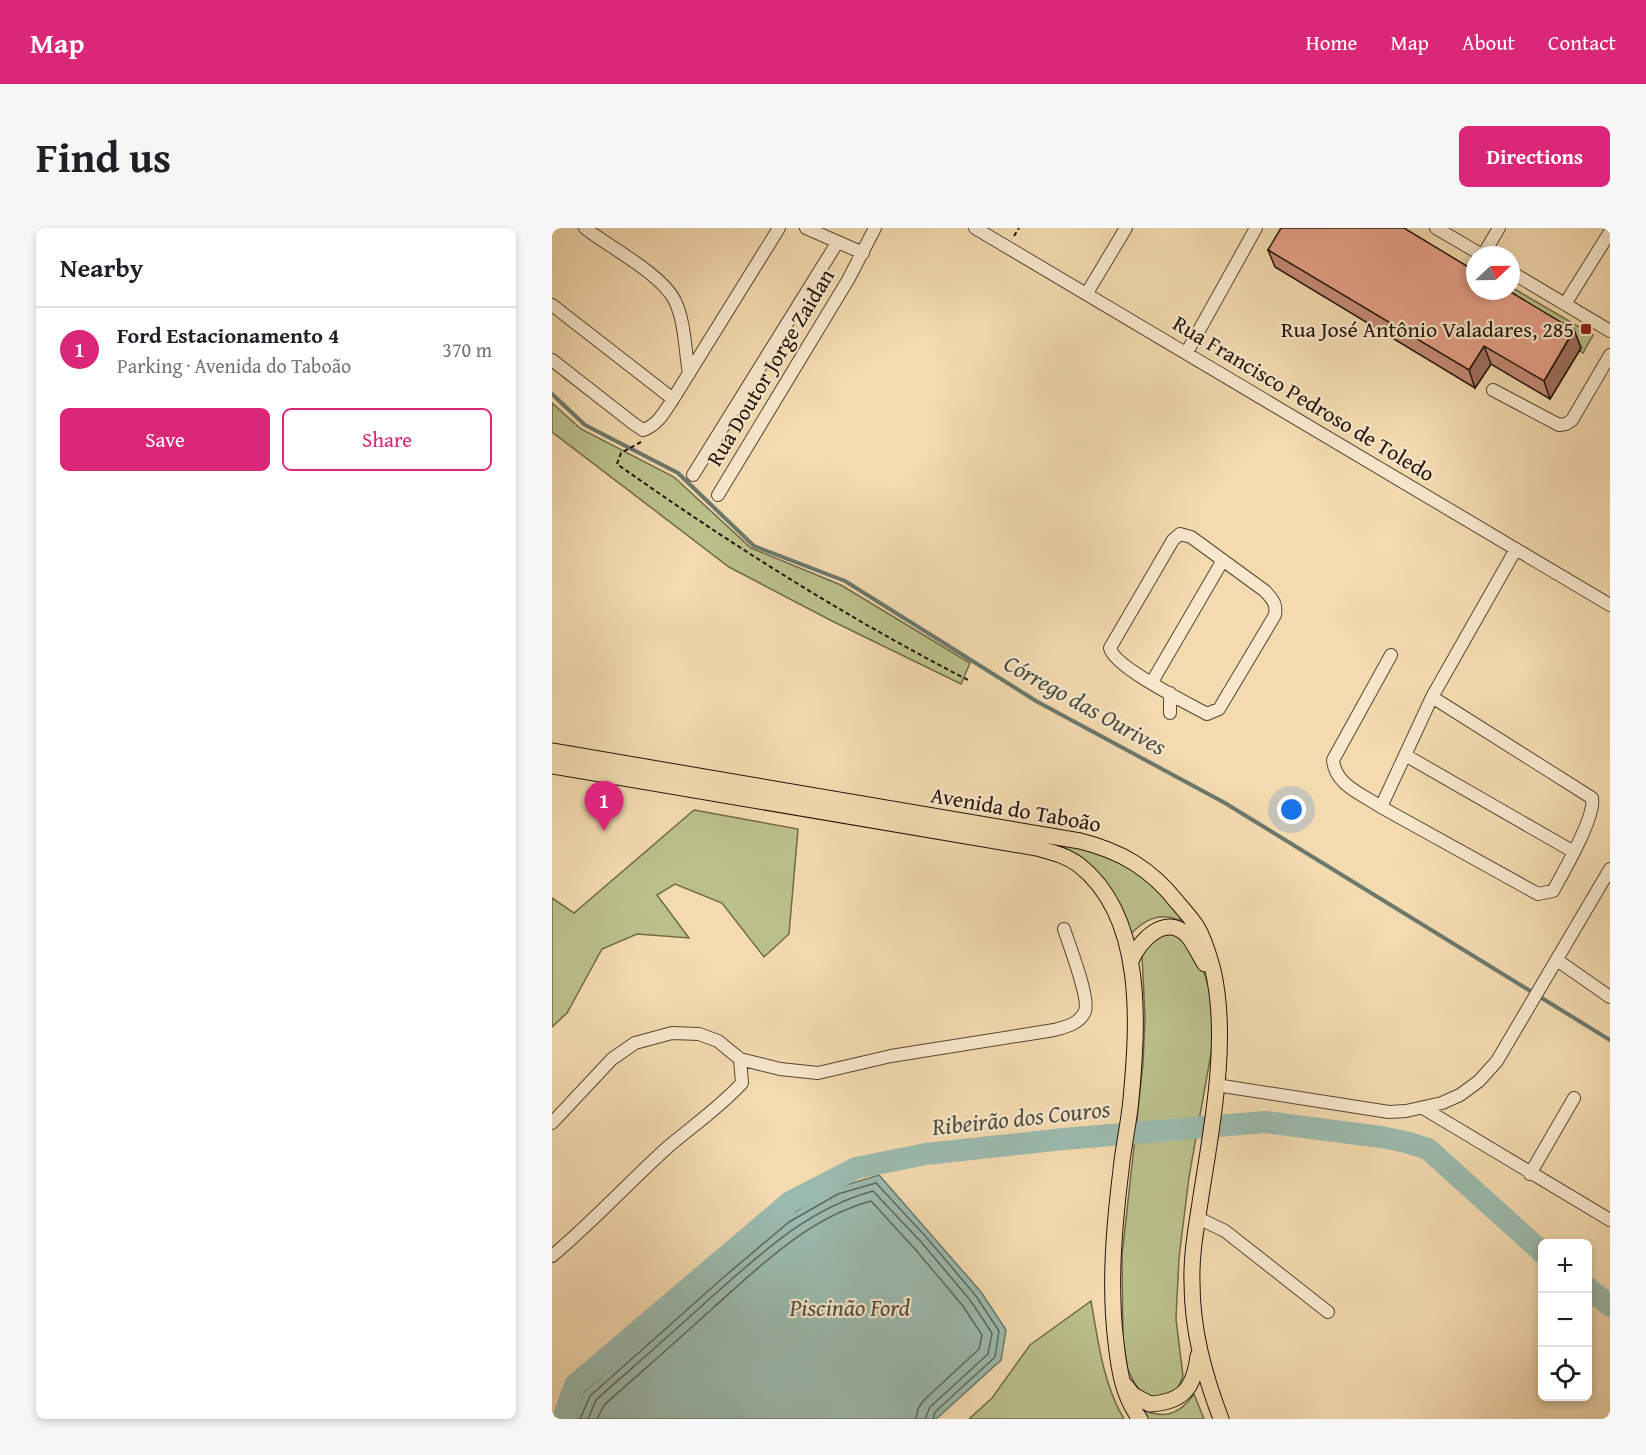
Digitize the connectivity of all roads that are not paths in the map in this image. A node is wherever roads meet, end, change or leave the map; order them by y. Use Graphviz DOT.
graph roads {
  1 [pos="585,228"];
  2 [pos="779,228"];
  3 [pos="806,228"];
  4 [pos="876,228"];
  5 [pos="975,228"];
  6 [pos="1126,228"];
  7 [pos="1256,228"];
  8 [pos="1436,228"];
  9 [pos="1499,228"];
  10 [pos="1610,232"];
  11 [pos="837,243"];
  12 [pos="1467,246"];
  13 [pos="1488,246"];
  14 [pos="863,253"];
  15 [pos="1520,277"];
  16 [pos="1087,293"];
  17 [pos="1565,304"];
  18 [pos="552,305"];
  19 [pos="1610,331"];
  20 [pos="1187,352"];
  21 [pos="1610,355"];
  22 [pos="552,360"];
  23 [pos="688,374"];
  24 [pos="1493,390"];
  25 [pos="673,399"];
  26 [pos="693,475"];
  27 [pos="718,495"];
  28 [pos="1516,549"];
  29 [pos="1223,560"];
  30 [pos="1610,605"];
  31 [pos="1391,655"];
  32 [pos="1152,682"];
  33 [pos="1170,693"];
  34 [pos="1432,697"];
  35 [pos="1170,713"];
  36 [pos="552,751"];
  37 [pos="1405,754"];
  38 [pos="552,766"];
  39 [pos="1381,807"];
  40 [pos="1574,852"];
  41 [pos="1610,869"];
  42 [pos="1189,917"];
  43 [pos="1064,929"];
  44 [pos="1178,929"];
  45 [pos="1557,960"];
  46 [pos="1131,961"];
  47 [pos="1215,979"];
  48 [pos="1610,997"];
  49 [pos="740,1059"];
  50 [pos="1215,1092"];
  51 [pos="1574,1098"];
  52 [pos="1423,1108"];
  53 [pos="552,1123"];
  54 [pos="1530,1174"];
  55 [pos="1198,1218"];
  56 [pos="1610,1220"];
  57 [pos="552,1256"];
  58 [pos="1328,1312"];
  59 [pos="1198,1349"];
  60 [pos="1121,1379"];
  61 [pos="1140,1419"];
  62 [pos="1221,1419"];
  1 -- 23 [label="street"];
  2 -- 23 [label="street"];
  3 -- 11 [label="street"];
  4 -- 14 [label="street, Rua Doutor Jorge Zaidan"];
  5 -- 16 [label="street, Rua Francisco Pedroso de Toledo"];
  6 -- 16 [label="street"];
  7 -- 20 [label="street"];
  8 -- 12 [label="street"];
  9 -- 13 [label="street"];
  10 -- 17 [label="street"];
  11 -- 14 [label="street"];
  11 -- 26 [label="street"];
  14 -- 27 [label="street, Rua Doutor Jorge Zaidan"];
  15 -- 17 [label="street"];
  16 -- 20 [label="street, Rua Francisco Pedroso de Toledo"];
  17 -- 19 [label="street"];
  18 -- 25 [label="street"];
  20 -- 28 [label="street, Rua Francisco Pedroso de Toledo"];
  21 -- 24 [label="street"];
  22 -- 25 [label="street"];
  23 -- 25 [label="street"];
  28 -- 30 [label="street, Rua Francisco Pedroso de Toledo"];
  28 -- 34 [label="street"];
  29 -- 32 [label="street"];
  29 -- 32 [label="street"];
  29 -- 33 [label="street"];
  31 -- 39 [label="street"];
  32 -- 33 [label="street"];
  33 -- 35 [label="street"];
  34 -- 37 [label="street"];
  34 -- 40 [label="street"];
  36 -- 42 [label="main road, Avenida do Taboão"];
  37 -- 39 [label="street"];
  37 -- 40 [label="street"];
  38 -- 46 [label="main road, Avenida do Taboão"];
  39 -- 40 [label="street"];
  41 -- 45 [label="street"];
  42 -- 44 [label="main road"];
  42 -- 47 [label="main road, Avenida do Taboão"];
  43 -- 49 [label="street"];
  44 -- 46 [label="main road"];
  44 -- 47 [label="main road"];
  45 -- 48 [label="street"];
  45 -- 52 [label="street"];
  46 -- 60 [label="main road, Avenida do Taboão"];
  47 -- 50 [label="main road, Avenida do Taboão"];
  49 -- 53 [label="street"];
  49 -- 57 [label="street"];
  50 -- 52 [label="street"];
  50 -- 55 [label="main road, Avenida do Taboão"];
  51 -- 54 [label="street"];
  52 -- 54 [label="street"];
  54 -- 56 [label="street"];
  55 -- 58 [label="street"];
  55 -- 59 [label="main road, Avenida do Taboão"];
  59 -- 60 [label="main road"];
  59 -- 62 [label="main road, Avenida do Taboão"];
  60 -- 61 [label="main road, Avenida do Taboão"];
}
